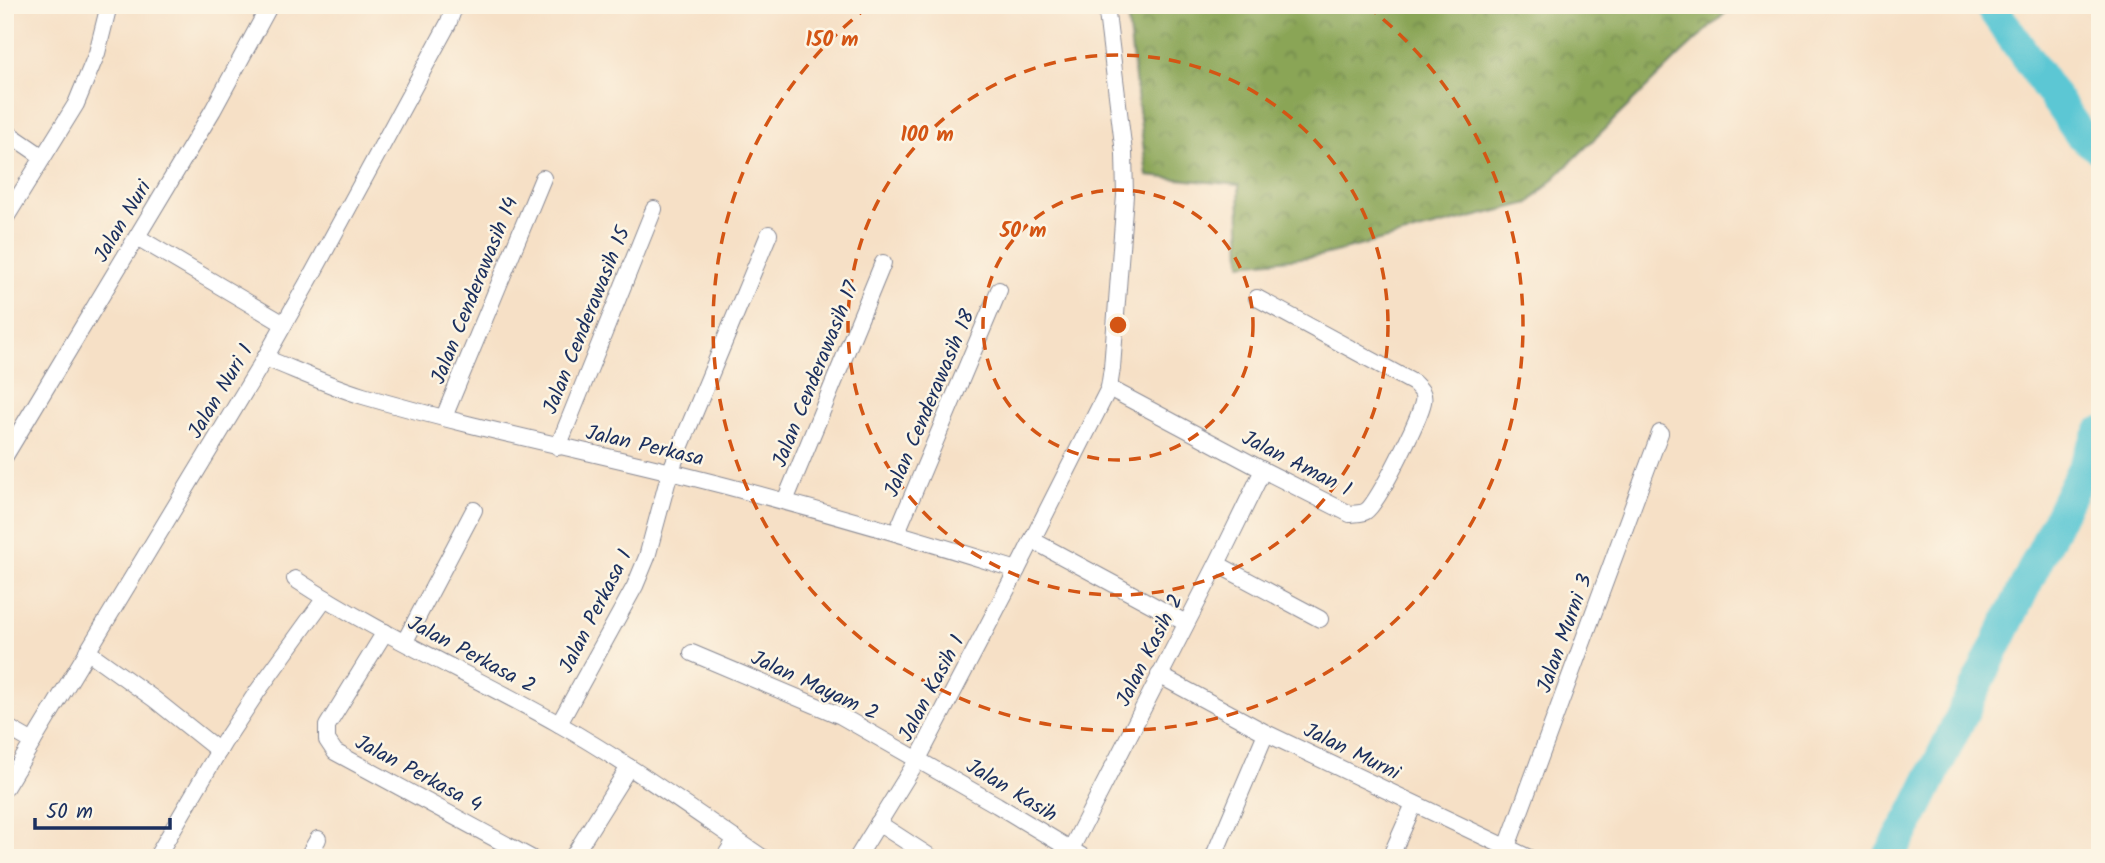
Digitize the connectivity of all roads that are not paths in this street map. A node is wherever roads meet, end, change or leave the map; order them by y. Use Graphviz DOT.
graph roads {
  1 [pos="109,5"];
  2 [pos="270,5"];
  3 [pos="455,5"];
  4 [pos="1106,5"];
  5 [pos="5,131"];
  6 [pos="43,157"];
  7 [pos="543,178"];
  8 [pos="654,209"];
  9 [pos="5,219"];
  10 [pos="769,234"];
  11 [pos="137,237"];
  12 [pos="883,263"];
  13 [pos="999,289"];
  14 [pos="1257,298"];
  15 [pos="284,324"];
  16 [pos="265,358"];
  17 [pos="1109,388"];
  18 [pos="444,418"];
  19 [pos="11,432"];
  20 [pos="1660,433"];
  21 [pos="558,447"];
  22 [pos="5,456"];
  23 [pos="1263,470"];
  24 [pos="670,472"];
  25 [pos="785,501"];
  26 [pos="474,510"];
  27 [pos="897,532"];
  28 [pos="1032,540"];
  29 [pos="1217,564"];
  30 [pos="1017,570"];
  31 [pos="295,579"];
  32 [pos="325,598"];
  33 [pos="1320,619"];
  34 [pos="1186,623"];
  35 [pos="385,632"];
  36 [pos="405,641"];
  37 [pos="87,651"];
  38 [pos="692,653"];
  39 [pos="1159,675"];
  40 [pos="559,724"];
  41 [pos="5,726"];
  42 [pos="1266,733"];
  43 [pos="33,741"];
  44 [pos="222,746"];
  45 [pos="918,759"];
  46 [pos="629,767"];
  47 [pos="5,788"];
  48 [pos="1414,804"];
  49 [pos="878,823"];
  50 [pos="318,839"];
  51 [pos="736,839"];
  52 [pos="1507,847"];
  53 [pos="1078,853"];
  54 [pos="156,858"];
  55 [pos="307,858"];
  56 [pos="531,858"];
  57 [pos="572,858"];
  58 [pos="724,858"];
  59 [pos="763,858"];
  60 [pos="857,858"];
  61 [pos="932,858"];
  62 [pos="1213,858"];
  63 [pos="1390,858"];
  64 [pos="1529,858"];
  1 -- 6 [label="street"];
  2 -- 11 [label="street, Jalan Nuri"];
  3 -- 15 [label="street, Jalan Nuri 1"];
  4 -- 17 [label="street"];
  5 -- 6 [label="street"];
  6 -- 9 [label="street"];
  7 -- 18 [label="street, Jalan Cenderawasih 14"];
  8 -- 21 [label="street, Jalan Cenderawasih 15"];
  10 -- 24 [label="street, Jalan Perkasa 1"];
  11 -- 15 [label="street"];
  11 -- 19 [label="street, Jalan Nuri"];
  12 -- 25 [label="street, Jalan Cenderawasih 17"];
  13 -- 27 [label="street, Jalan Cenderawasih 18"];
  14 -- 23 [label="street, Jalan Aman 1"];
  15 -- 16 [label="street, Jalan Nuri 1"];
  16 -- 18 [label="street, Jalan Perkasa"];
  16 -- 37 [label="street, Jalan Nuri 1"];
  17 -- 23 [label="street, Jalan Aman 1"];
  17 -- 28 [label="street, Jalan Kasih 1"];
  18 -- 21 [label="street, Jalan Perkasa"];
  19 -- 22 [label="street, Jalan Nuri"];
  20 -- 52 [label="street, Jalan Murni 3"];
  21 -- 24 [label="street, Jalan Perkasa"];
  23 -- 29 [label="street, Jalan Kasih 2"];
  24 -- 25 [label="street, Jalan Perkasa"];
  24 -- 40 [label="street, Jalan Perkasa 1"];
  25 -- 27 [label="street, Jalan Perkasa"];
  26 -- 36 [label="street"];
  27 -- 30 [label="street, Jalan Perkasa"];
  28 -- 30 [label="street, Jalan Kasih 1"];
  28 -- 34 [label="street"];
  29 -- 33 [label="street"];
  29 -- 34 [label="street, Jalan Kasih 2"];
  30 -- 45 [label="street, Jalan Kasih 1"];
  31 -- 32 [label="street, Jalan Perkasa 2"];
  32 -- 35 [label="street, Jalan Perkasa 2"];
  32 -- 44 [label="street"];
  34 -- 39 [label="street, Jalan Kasih 2"];
  35 -- 36 [label="street, Jalan Perkasa 2"];
  35 -- 56 [label="street, Jalan Perkasa 4"];
  36 -- 40 [label="street, Jalan Perkasa 2"];
  37 -- 43 [label="street, Jalan Nuri 1"];
  37 -- 44 [label="street"];
  38 -- 45 [label="street, Jalan Mayam 2"];
  39 -- 42 [label="street, Jalan Murni"];
  39 -- 53 [label="street, Jalan Kasih 2"];
  40 -- 46 [label="street, Jalan Perkasa 2"];
  41 -- 43 [label="street"];
  42 -- 48 [label="street, Jalan Murni"];
  42 -- 62 [label="street"];
  43 -- 47 [label="street, Jalan Nuri 1"];
  44 -- 54 [label="street"];
  45 -- 49 [label="street, Jalan Kasih 1"];
  45 -- 53 [label="street, Jalan Kasih"];
  46 -- 51 [label="street, Jalan Perkasa 2"];
  46 -- 57 [label="street"];
  48 -- 52 [label="street, Jalan Murni"];
  48 -- 63 [label="street"];
  49 -- 60 [label="street, Jalan Kasih 1"];
  49 -- 61 [label="street"];
  50 -- 55 [label="street"];
  51 -- 58 [label="street"];
  51 -- 59 [label="street, Jalan Perkasa 2"];
  52 -- 64 [label="street, Jalan Murni"];
}
